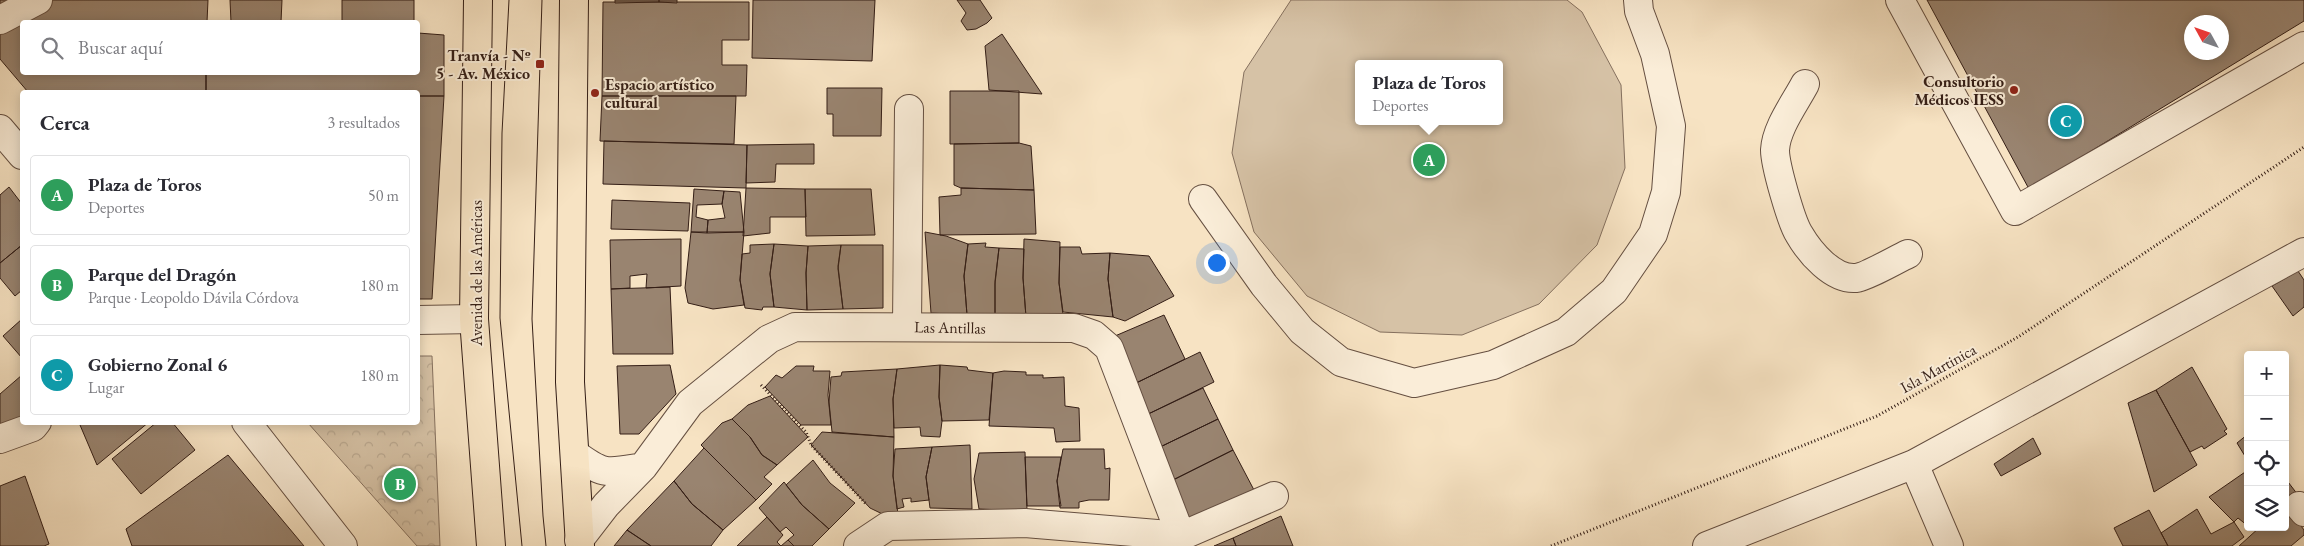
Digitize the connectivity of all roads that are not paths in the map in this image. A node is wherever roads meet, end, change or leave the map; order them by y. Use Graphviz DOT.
graph roads {
  1 [pos="38,0"];
  2 [pos="478,0"];
  3 [pos="574,0"];
  4 [pos="1638,0"];
  5 [pos="1900,0"];
  6 [pos="0,20"];
  7 [pos="2304,46"];
  8 [pos="1805,84"];
  9 [pos="909,109"];
  10 [pos="0,129"];
  11 [pos="20,153"];
  12 [pos="1204,199"];
  13 [pos="2304,252"];
  14 [pos="1908,254"];
  15 [pos="474,319"];
  16 [pos="420,320"];
  17 [pos="907,326"];
  18 [pos="35,425"];
  19 [pos="248,425"];
  20 [pos="0,439"];
  21 [pos="574,454"];
  22 [pos="1914,464"];
  23 [pos="643,468"];
  24 [pos="1274,496"];
  25 [pos="1170,541"];
  26 [pos="580,543"];
  27 [pos="343,546"];
  28 [pos="491,546"];
  29 [pos="858,546"];
  30 [pos="1706,546"];
  31 [pos="1949,546"];
  1 -- 6 [label="street"];
  2 -- 15 [label="main road, Avenida de las Américas"];
  3 -- 21 [label="main road"];
  4 -- 12 [label="street"];
  5 -- 7 [label="street"];
  8 -- 14 [label="street"];
  9 -- 17 [label="street"];
  10 -- 11 [label="street"];
  13 -- 22 [label="street"];
  15 -- 16 [label="street"];
  15 -- 28 [label="main road, Avenida de las Américas"];
  17 -- 23 [label="street, Las Antillas"];
  17 -- 25 [label="street, Las Antillas"];
  18 -- 20 [label="street"];
  19 -- 27 [label="street"];
  21 -- 23 [label="street"];
  21 -- 26 [label="main road"];
  22 -- 30 [label="street"];
  22 -- 31 [label="street"];
  23 -- 26 [label="street, Las Antillas"];
  24 -- 25 [label="street"];
  25 -- 29 [label="street"];
}
